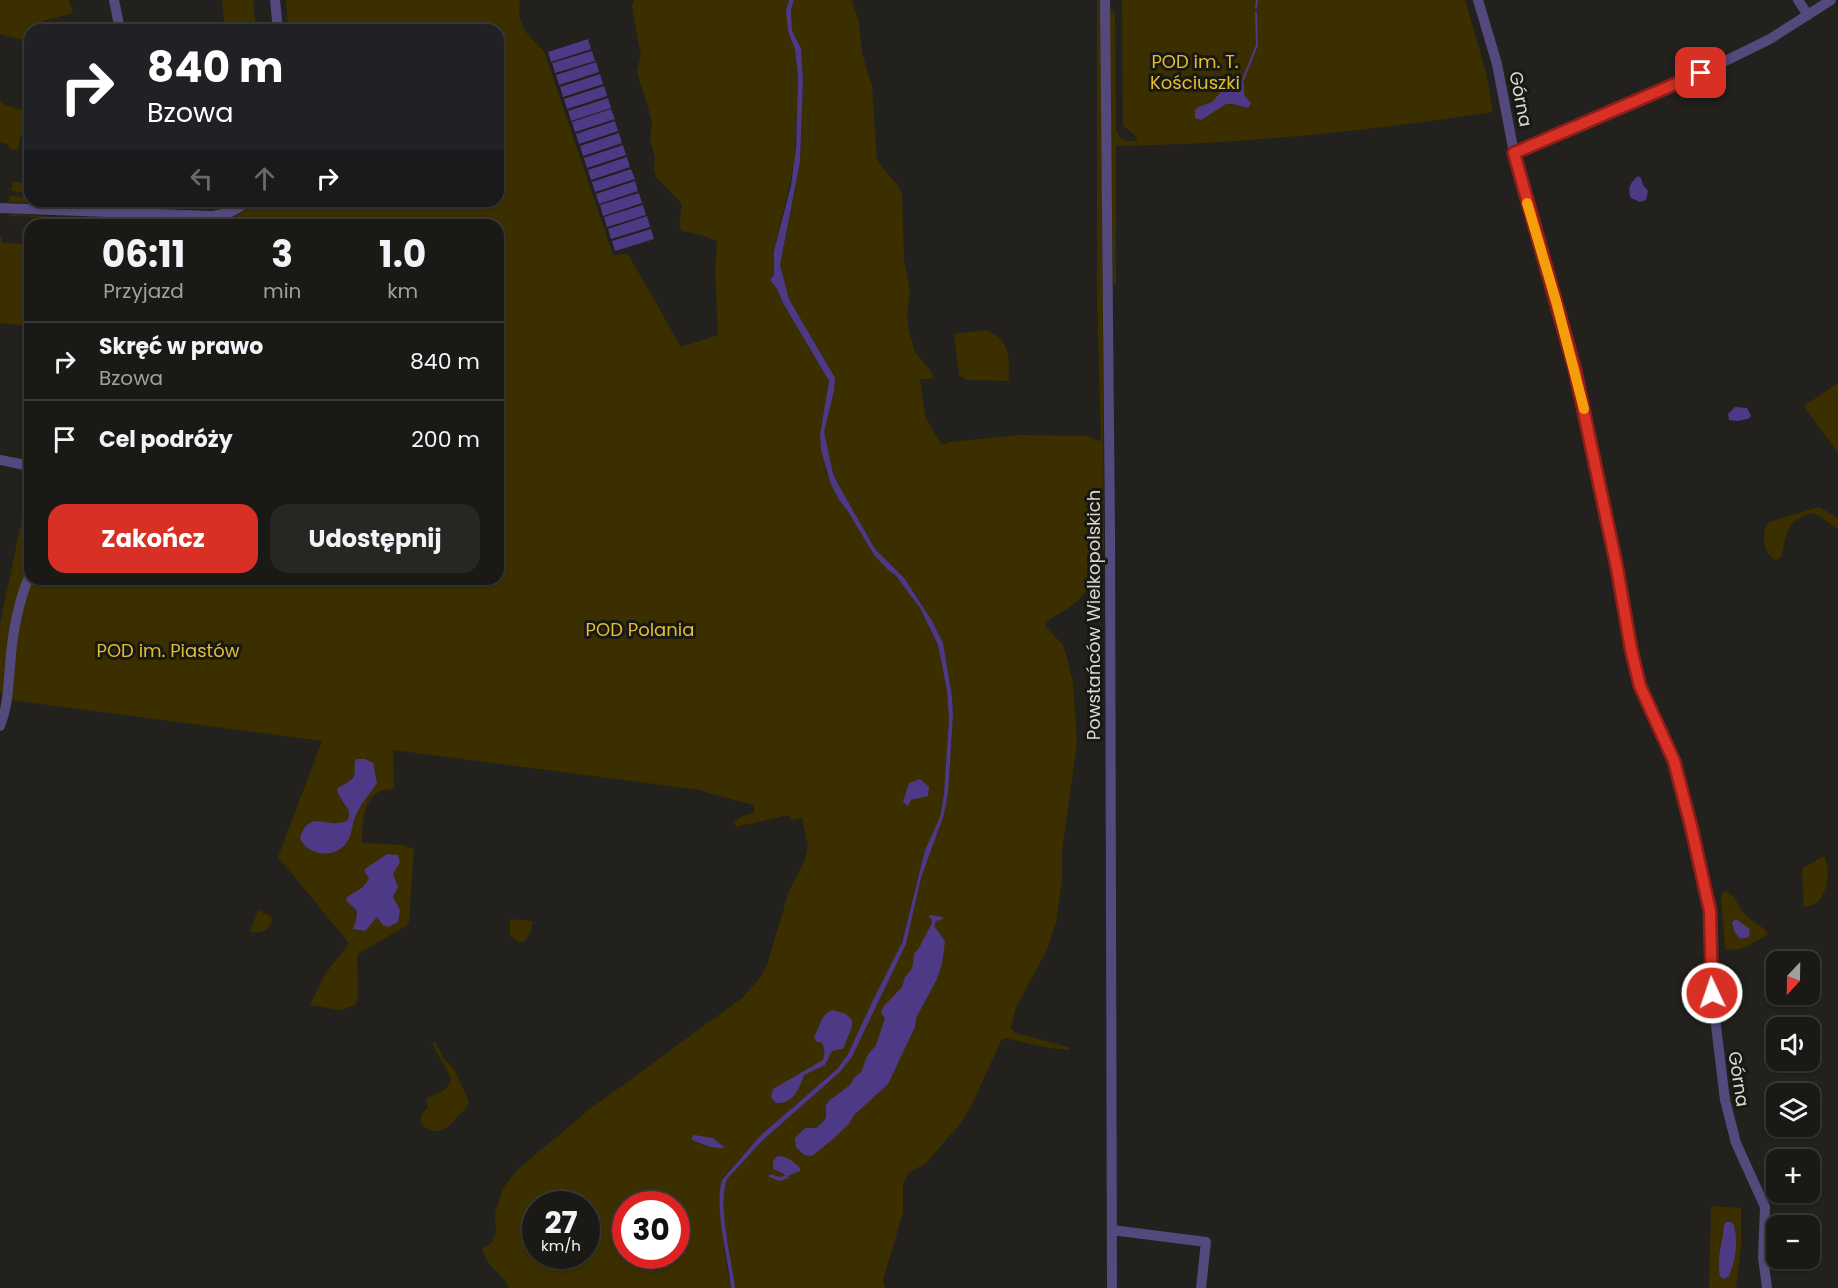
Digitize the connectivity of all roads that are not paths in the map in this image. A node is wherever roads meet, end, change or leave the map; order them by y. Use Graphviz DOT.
graph roads {
  1 [pos="114,0"];
  2 [pos="275,0"];
  3 [pos="1105,0"];
  4 [pos="1478,0"];
  5 [pos="1798,0"];
  6 [pos="1831,0"];
  7 [pos="1808,15"];
  8 [pos="119,24"];
  9 [pos="277,24"];
  10 [pos="1514,153"];
  11 [pos="50,207"];
  12 [pos="101,207"];
  13 [pos="239,207"];
  14 [pos="0,208"];
  15 [pos="111,212"];
  16 [pos="110,219"];
  17 [pos="0,460"];
  18 [pos="24,465"];
  19 [pos="26,585"];
  20 [pos="4,705"];
  21 [pos="0,726"];
  22 [pos="1112,1230"];
  23 [pos="1112,1288"];
  24 [pos="1201,1288"];
  25 [pos="1767,1288"];
  1 -- 8 [label="street"];
  2 -- 9 [label="street"];
  3 -- 22 [label="street, Powstańców Wielkopolskich"];
  4 -- 10 [label="street, Górna"];
  5 -- 7 [label="street"];
  6 -- 7 [label="street"];
  7 -- 10 [label="street"];
  10 -- 25 [label="street, Górna"];
  11 -- 14 [label="street"];
  12 -- 15 [label="street"];
  13 -- 15 [label="street"];
  15 -- 16 [label="street"];
  17 -- 18 [label="street"];
  19 -- 20 [label="street"];
  20 -- 21 [label="street"];
  22 -- 23 [label="street, Powstańców Wielkopolskich"];
  22 -- 24 [label="street"];
}
